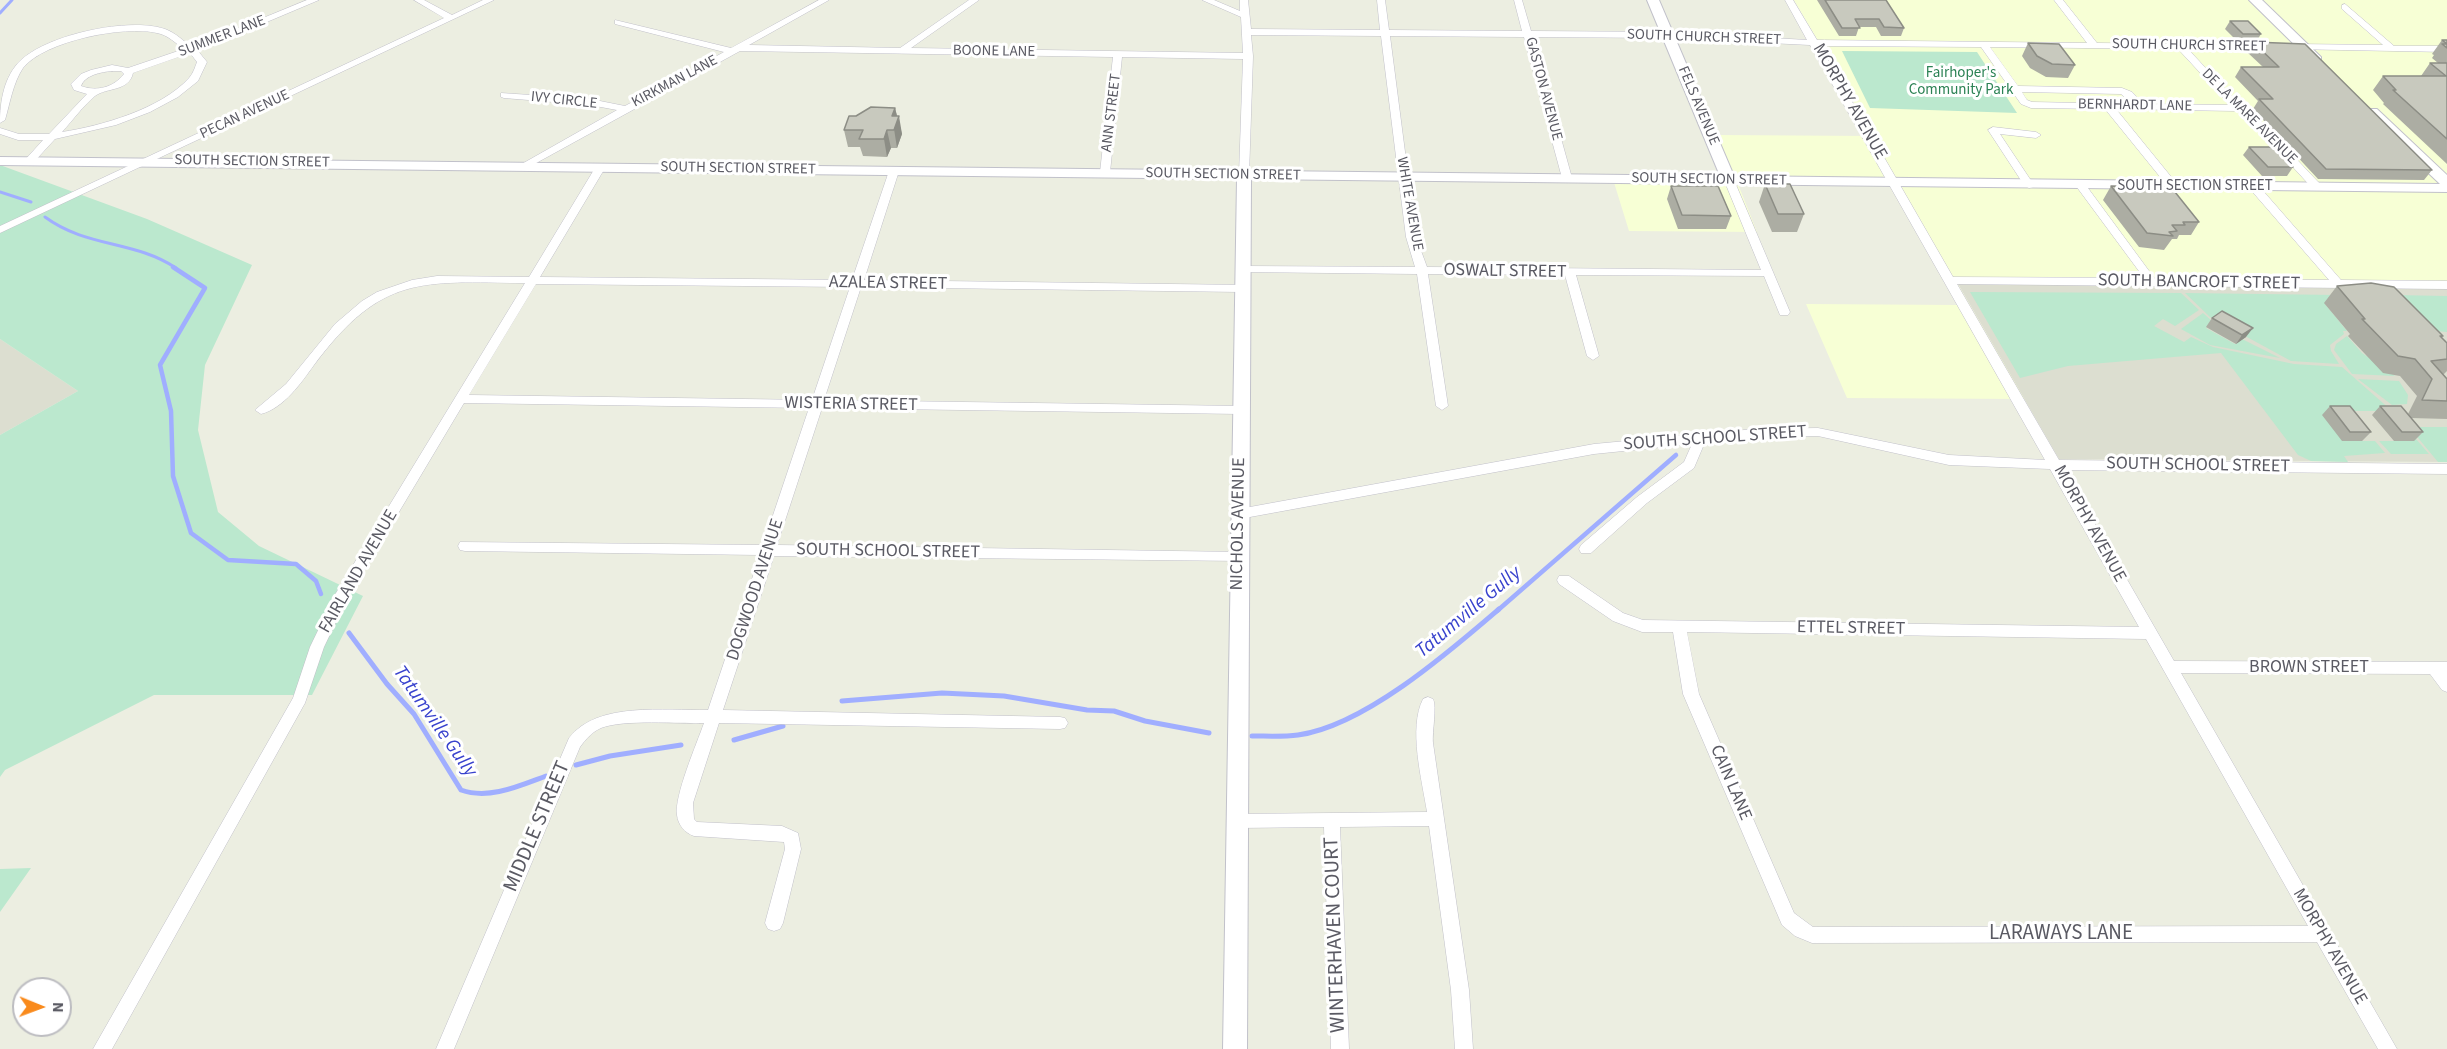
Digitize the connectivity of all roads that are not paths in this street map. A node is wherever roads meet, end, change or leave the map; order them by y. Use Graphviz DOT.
graph roads {
  1 [pos="315,0"];
  2 [pos="418,0"];
  3 [pos="490,0"];
  4 [pos="975,0"];
  5 [pos="1206,0"];
  6 [pos="1244,0"];
  7 [pos="1381,0"];
  8 [pos="1518,0"];
  9 [pos="1653,0"];
  10 [pos="1789,0"];
  11 [pos="2058,0"];
  12 [pos="2255,0"];
  13 [pos="819,1"];
  14 [pos="2345,7"];
  15 [pos="1243,15"];
  16 [pos="451,18"];
  17 [pos="618,22"];
  18 [pos="1247,32"];
  19 [pos="1385,34"];
  20 [pos="1528,35"];
  21 [pos="1668,35"];
  22 [pos="1815,43"];
  23 [pos="1983,44"];
  24 [pos="2094,45"];
  25 [pos="2180,46"];
  26 [pos="2304,47"];
  27 [pos="2391,48"];
  28 [pos="2447,49"];
  29 [pos="191,50"];
  30 [pos="736,50"];
  31 [pos="901,51"];
  32 [pos="1118,53"];
  33 [pos="1248,56"];
  34 [pos="128,71"];
  35 [pos="2329,71"];
  36 [pos="2015,89"];
  37 [pos="94,92"];
  38 [pos="504,95"];
  39 [pos="2365,105"];
  40 [pos="2108,106"];
  41 [pos="2140,106"];
  42 [pos="2238,108"];
  43 [pos="624,109"];
  44 [pos="0,120"];
  45 [pos="0,131"];
  46 [pos="2036,135"];
  47 [pos="52,136"];
  48 [pos="0,161"];
  49 [pos="29,161"];
  50 [pos="146,161"];
  51 [pos="525,165"];
  52 [pos="600,168"];
  53 [pos="894,171"];
  54 [pos="1105,172"];
  55 [pos="1244,175"];
  56 [pos="1403,177"];
  57 [pos="1567,178"];
  58 [pos="1729,180"];
  59 [pos="2447,183"];
  60 [pos="1896,184"];
  61 [pos="2029,185"];
  62 [pos="2081,186"];
  63 [pos="2173,186"];
  64 [pos="2254,187"];
  65 [pos="2318,188"];
  66 [pos="2447,188"];
  67 [pos="0,230"];
  68 [pos="1422,270"];
  69 [pos="1570,273"];
  70 [pos="1767,273"];
  71 [pos="1242,278"];
  72 [pos="535,279"];
  73 [pos="1952,280"];
  74 [pos="2152,282"];
  75 [pos="857,284"];
  76 [pos="2339,285"];
  77 [pos="2447,285"];
  78 [pos="1784,312"];
  79 [pos="1593,356"];
  80 [pos="461,399"];
  81 [pos="818,405"];
  82 [pos="1442,406"];
  83 [pos="261,410"];
  84 [pos="1241,410"];
  85 [pos="1701,438"];
  86 [pos="2056,465"];
  87 [pos="2447,470"];
  88 [pos="1239,514"];
  89 [pos="465,546"];
  90 [pos="1586,549"];
  91 [pos="769,550"];
  92 [pos="1239,556"];
  93 [pos="1564,580"];
  94 [pos="1679,627"];
  95 [pos="2151,633"];
  96 [pos="2171,667"];
  97 [pos="2440,668"];
  98 [pos="2447,686"];
  99 [pos="1428,703"];
  100 [pos="714,718"];
  101 [pos="1060,723"];
  102 [pos="1434,819"];
  103 [pos="1237,821"];
  104 [pos="1332,821"];
  105 [pos="774,922"];
  106 [pos="1801,930"];
  107 [pos="2322,934"];
  108 [pos="102,1049"];
  109 [pos="445,1049"];
  110 [pos="1235,1049"];
  111 [pos="1340,1049"];
  112 [pos="1464,1049"];
  113 [pos="2388,1049"];
  1 -- 29 [label="street, SUMMER LANE"];
  2 -- 16 [label="street"];
  3 -- 16 [label="street, PECAN AVENUE"];
  4 -- 31 [label="street"];
  5 -- 15 [label="street"];
  6 -- 15 [label="street, NICHOLS AVENUE"];
  7 -- 19 [label="street, WHITE AVENUE"];
  8 -- 20 [label="street, GASTON AVENUE"];
  9 -- 21 [label="street, FELS AVENUE"];
  10 -- 22 [label="street, MORPHY AVENUE"];
  11 -- 24 [label="street"];
  12 -- 26 [label="street"];
  13 -- 30 [label="street, KIRKMAN LANE"];
  14 -- 27 [label="street"];
  15 -- 18 [label="street, NICHOLS AVENUE"];
  16 -- 50 [label="street, PECAN AVENUE"];
  17 -- 30 [label="street, BOONE LANE"];
  18 -- 19 [label="street, SOUTH CHURCH STREET"];
  18 -- 33 [label="street, NICHOLS AVENUE"];
  19 -- 20 [label="street, SOUTH CHURCH STREET"];
  19 -- 56 [label="street, WHITE AVENUE"];
  20 -- 21 [label="street, SOUTH CHURCH STREET"];
  20 -- 57 [label="street, GASTON AVENUE"];
  21 -- 22 [label="street, SOUTH CHURCH STREET"];
  21 -- 58 [label="street, FELS AVENUE"];
  22 -- 23 [label="street, SOUTH CHURCH STREET"];
  22 -- 60 [label="street, MORPHY AVENUE"];
  23 -- 24 [label="street, SOUTH CHURCH STREET"];
  23 -- 36 [label="street"];
  24 -- 25 [label="street, SOUTH CHURCH STREET"];
  25 -- 26 [label="street, SOUTH CHURCH STREET"];
  25 -- 42 [label="street, DE LA MARE AVENUE"];
  26 -- 27 [label="street, SOUTH CHURCH STREET"];
  26 -- 35 [label="street"];
  27 -- 28 [label="street, SOUTH CHURCH STREET"];
  29 -- 34 [label="street, SUMMER LANE"];
  29 -- 44 [label="street"];
  29 -- 47 [label="street"];
  30 -- 31 [label="street, BOONE LANE"];
  30 -- 43 [label="street, KIRKMAN LANE"];
  31 -- 32 [label="street, BOONE LANE"];
  32 -- 33 [label="street, BOONE LANE"];
  32 -- 54 [label="street, ANN STREET"];
  33 -- 55 [label="street, NICHOLS AVENUE"];
  34 -- 37 [label="street"];
  34 -- 37 [label="street"];
  36 -- 40 [label="street, BERNHARDT LANE"];
  36 -- 41 [label="street"];
  37 -- 47 [label="street"];
  38 -- 43 [label="street, IVY CIRCLE"];
  39 -- 59 [label="street"];
  40 -- 41 [label="street, BERNHARDT LANE"];
  40 -- 63 [label="street"];
  41 -- 42 [label="street, BERNHARDT LANE"];
  42 -- 65 [label="street, DE LA MARE AVENUE"];
  43 -- 51 [label="street, KIRKMAN LANE"];
  45 -- 47 [label="street"];
  46 -- 61 [label="street"];
  47 -- 49 [label="street"];
  48 -- 49 [label="street, SOUTH SECTION STREET"];
  49 -- 50 [label="street, SOUTH SECTION STREET"];
  50 -- 51 [label="street, SOUTH SECTION STREET"];
  50 -- 67 [label="street, PECAN AVENUE"];
  51 -- 52 [label="street, SOUTH SECTION STREET"];
  52 -- 53 [label="street, SOUTH SECTION STREET"];
  52 -- 72 [label="street, FAIRLAND AVENUE"];
  53 -- 54 [label="street, SOUTH SECTION STREET"];
  53 -- 75 [label="street, DOGWOOD AVENUE"];
  54 -- 55 [label="street, SOUTH SECTION STREET"];
  55 -- 56 [label="street, SOUTH SECTION STREET"];
  55 -- 71 [label="street, NICHOLS AVENUE"];
  56 -- 57 [label="street, SOUTH SECTION STREET"];
  56 -- 68 [label="street, WHITE AVENUE"];
  57 -- 58 [label="street, SOUTH SECTION STREET"];
  58 -- 60 [label="street, SOUTH SECTION STREET"];
  58 -- 70 [label="street, FELS AVENUE"];
  60 -- 61 [label="street, SOUTH SECTION STREET"];
  60 -- 73 [label="street, MORPHY AVENUE"];
  61 -- 62 [label="street, SOUTH SECTION STREET"];
  62 -- 63 [label="street, SOUTH SECTION STREET"];
  62 -- 74 [label="street"];
  63 -- 64 [label="street, SOUTH SECTION STREET"];
  64 -- 65 [label="street, SOUTH SECTION STREET"];
  64 -- 76 [label="street"];
  65 -- 66 [label="street, SOUTH SECTION STREET"];
  68 -- 69 [label="street, OSWALT STREET"];
  68 -- 71 [label="street, OSWALT STREET"];
  68 -- 82 [label="street, WHITE AVENUE"];
  69 -- 70 [label="street, OSWALT STREET"];
  69 -- 79 [label="street"];
  70 -- 78 [label="street, FELS AVENUE"];
  71 -- 75 [label="street, AZALEA STREET"];
  71 -- 84 [label="street, NICHOLS AVENUE"];
  72 -- 75 [label="street, AZALEA STREET"];
  72 -- 80 [label="street, FAIRLAND AVENUE"];
  72 -- 83 [label="street, AZALEA STREET"];
  73 -- 74 [label="street, SOUTH BANCROFT STREET"];
  73 -- 86 [label="street, MORPHY AVENUE"];
  74 -- 76 [label="street, SOUTH BANCROFT STREET"];
  75 -- 81 [label="street, DOGWOOD AVENUE"];
  76 -- 77 [label="street, SOUTH BANCROFT STREET"];
  80 -- 81 [label="street, WISTERIA STREET"];
  80 -- 108 [label="street, FAIRLAND AVENUE"];
  81 -- 84 [label="street, WISTERIA STREET"];
  81 -- 91 [label="street, DOGWOOD AVENUE"];
  84 -- 88 [label="street, NICHOLS AVENUE"];
  85 -- 86 [label="street, SOUTH SCHOOL STREET"];
  85 -- 88 [label="street, SOUTH SCHOOL STREET"];
  85 -- 90 [label="street"];
  86 -- 87 [label="street, SOUTH SCHOOL STREET"];
  86 -- 95 [label="street, MORPHY AVENUE"];
  88 -- 92 [label="street, NICHOLS AVENUE"];
  89 -- 91 [label="street, SOUTH SCHOOL STREET"];
  91 -- 92 [label="street, SOUTH SCHOOL STREET"];
  91 -- 100 [label="street, DOGWOOD AVENUE"];
  92 -- 103 [label="street, NICHOLS AVENUE"];
  93 -- 94 [label="street, ETTEL STREET"];
  94 -- 95 [label="street, ETTEL STREET"];
  94 -- 106 [label="street, CAIN LANE"];
  95 -- 96 [label="street, MORPHY AVENUE"];
  96 -- 97 [label="street, BROWN STREET"];
  96 -- 107 [label="street, MORPHY AVENUE"];
  97 -- 98 [label="street"];
  99 -- 102 [label="street"];
  100 -- 101 [label="street, MIDDLE STREET"];
  100 -- 105 [label="street, DOGWOOD AVENUE"];
  100 -- 109 [label="street, MIDDLE STREET"];
  102 -- 104 [label="street, WINTERHAVEN COURT"];
  102 -- 112 [label="street"];
  103 -- 104 [label="street, WINTERHAVEN COURT"];
  103 -- 110 [label="street, NICHOLS AVENUE"];
  104 -- 111 [label="street, WINTERHAVEN COURT"];
  106 -- 107 [label="street, LARAWAYS LANE"];
  107 -- 113 [label="street, MORPHY AVENUE"];
}
